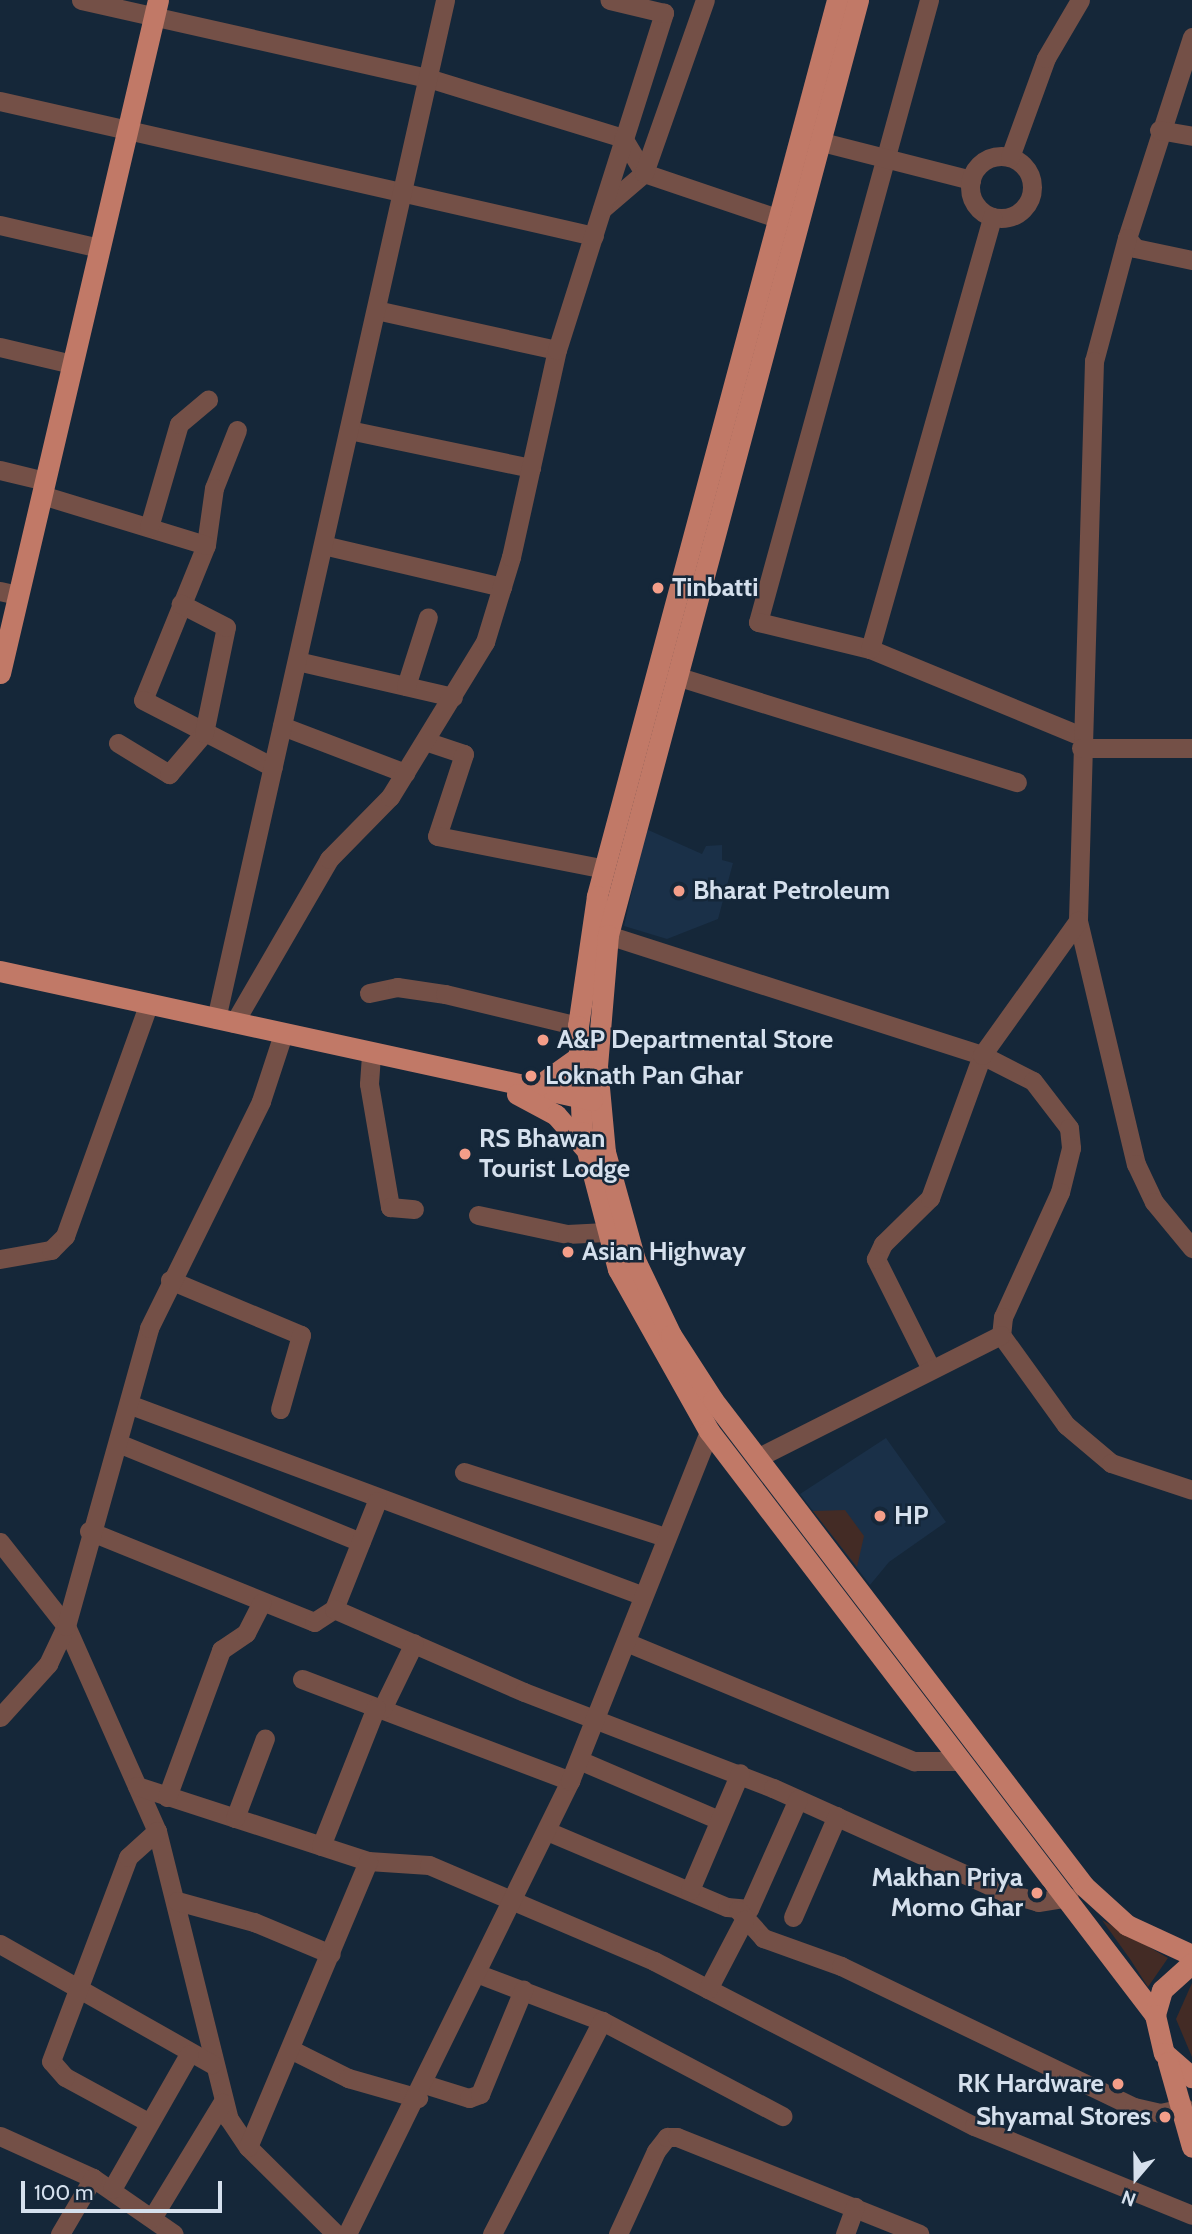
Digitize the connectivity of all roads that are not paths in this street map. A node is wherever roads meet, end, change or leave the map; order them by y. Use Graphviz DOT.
graph roads {
  1 [pos="81,0"];
  2 [pos="445,0"];
  3 [pos="610,0"];
  4 [pos="705,0"];
  5 [pos="837,0"];
  6 [pos="858,0"];
  7 [pos="868,0"];
  8 [pos="929,0"];
  9 [pos="1080,0"];
  10 [pos="156,8"];
  11 [pos="1192,37"];
  12 [pos="428,78"];
  13 [pos="836,86"];
  14 [pos="0,101"];
  15 [pos="1159,130"];
  16 [pos="127,131"];
  17 [pos="1192,136"];
  18 [pos="623,138"];
  19 [pos="822,142"];
  20 [pos="1010,157"];
  21 [pos="886,159"];
  22 [pos="644,173"];
  23 [pos="971,180"];
  24 [pos="402,194"];
  25 [pos="602,210"];
  26 [pos="992,217"];
  27 [pos="780,219"];
  28 [pos="0,225"];
  29 [pos="594,236"];
  30 [pos="1126,238"];
  31 [pos="100,248"];
  32 [pos="1192,260"];
  33 [pos="376,310"];
  34 [pos="0,347"];
  35 [pos="556,350"];
  36 [pos="72,364"];
  37 [pos="208,400"];
  38 [pos="236,430"];
  39 [pos="349,430"];
  40 [pos="531,468"];
  41 [pos="0,470"];
  42 [pos="44,488"];
  43 [pos="149,527"];
  44 [pos="206,545"];
  45 [pos="323,545"];
  46 [pos="502,587"];
  47 [pos="9,593"];
  48 [pos="181,604"];
  49 [pos="428,617"];
  50 [pos="870,649"];
  51 [pos="297,661"];
  52 [pos="0,673"];
  53 [pos="676,676"];
  54 [pos="406,686"];
  55 [pos="453,697"];
  56 [pos="282,726"];
  57 [pos="204,733"];
  58 [pos="425,741"];
  59 [pos="1081,742"];
  60 [pos="118,743"];
  61 [pos="1192,748"];
  62 [pos="273,768"];
  63 [pos="405,773"];
  64 [pos="1017,782"];
  65 [pos="605,869"];
  66 [pos="1078,921"];
  67 [pos="608,935"];
  68 [pos="0,971"];
  69 [pos="369,993"];
  70 [pos="149,1003"];
  71 [pos="225,1021"];
  72 [pos="578,1026"];
  73 [pos="283,1034"];
  74 [pos="372,1055"];
  75 [pos="982,1055"];
  76 [pos="577,1058"];
  77 [pos="526,1091"];
  78 [pos="589,1107"];
  79 [pos="585,1149"];
  80 [pos="414,1209"];
  81 [pos="478,1216"];
  82 [pos="606,1232"];
  83 [pos="1192,1248"];
  84 [pos="0,1259"];
  85 [pos="170,1280"];
  86 [pos="1001,1335"];
  87 [pos="930,1367"];
  88 [pos="131,1405"];
  89 [pos="280,1409"];
  90 [pos="709,1431"];
  91 [pos="118,1443"];
  92 [pos="757,1458"];
  93 [pos="464,1472"];
  94 [pos="1192,1490"];
  95 [pos="377,1501"];
  96 [pos="89,1531"];
  97 [pos="662,1536"];
  98 [pos="0,1542"];
  99 [pos="361,1542"];
  100 [pos="641,1595"];
  101 [pos="261,1603"];
  102 [pos="334,1609"];
  103 [pos="66,1626"];
  104 [pos="626,1642"];
  105 [pos="414,1643"];
  106 [pos="302,1679"];
  107 [pos="379,1708"];
  108 [pos="597,1716"];
  109 [pos="0,1717"];
  110 [pos="265,1738"];
  111 [pos="579,1760"];
  112 [pos="961,1761"];
  113 [pos="740,1773"];
  114 [pos="570,1781"];
  115 [pos="137,1786"];
  116 [pos="167,1797"];
  117 [pos="798,1800"];
  118 [pos="837,1816"];
  119 [pos="235,1818"];
  120 [pos="719,1821"];
  121 [pos="157,1831"];
  122 [pos="547,1831"];
  123 [pos="321,1846"];
  124 [pos="368,1861"];
  125 [pos="690,1890"];
  126 [pos="1069,1897"];
  127 [pos="177,1901"];
  128 [pos="513,1901"];
  129 [pos="741,1915"];
  130 [pos="793,1917"];
  131 [pos="0,1944"];
  132 [pos="331,1954"];
  133 [pos="1192,1955"];
  134 [pos="1192,1963"];
  135 [pos="476,1973"];
  136 [pos="75,1988"];
  137 [pos="708,1989"];
  138 [pos="523,1990"];
  139 [pos="1155,2015"];
  140 [pos="602,2021"];
  141 [pos="290,2049"];
  142 [pos="1164,2053"];
  143 [pos="189,2054"];
  144 [pos="212,2064"];
  145 [pos="1192,2077"];
  146 [pos="421,2091"];
  147 [pos="222,2103"];
  148 [pos="1184,2108"];
  149 [pos="782,2116"];
  150 [pos="148,2122"];
  151 [pos="0,2136"];
  152 [pos="247,2147"];
  153 [pos="1192,2147"];
  154 [pos="93,2178"];
  155 [pos="112,2189"];
  156 [pos="855,2207"];
  157 [pos="1192,2215"];
  158 [pos="152,2218"];
  159 [pos="60,2234"];
  160 [pos="174,2234"];
  161 [pos="335,2234"];
  162 [pos="347,2234"];
  163 [pos="492,2234"];
  164 [pos="618,2234"];
  165 [pos="845,2234"];
  166 [pos="919,2234"];
  1 -- 10 [label="street"];
  2 -- 12 [label="street"];
  3 -- 18 [label="street"];
  4 -- 22 [label="street"];
  5 -- 27 [label="main road"];
  6 -- 13 [label="main road"];
  7 -- 13 [label="street"];
  8 -- 21 [label="street"];
  9 -- 20 [label="street"];
  10 -- 12 [label="street"];
  10 -- 16 [label="main road"];
  11 -- 15 [label="street"];
  12 -- 18 [label="street"];
  12 -- 24 [label="street"];
  13 -- 19 [label="main road"];
  14 -- 16 [label="street"];
  15 -- 17 [label="street"];
  15 -- 30 [label="street"];
  16 -- 24 [label="street"];
  16 -- 31 [label="main road"];
  18 -- 22 [label="street"];
  18 -- 25 [label="street"];
  19 -- 21 [label="street"];
  19 -- 53 [label="main road"];
  20 -- 23 [label="street"];
  20 -- 26 [label="street"];
  21 -- 23 [label="street"];
  21 -- 50 [label="street"];
  22 -- 25 [label="street"];
  22 -- 27 [label="street"];
  23 -- 26 [label="street"];
  24 -- 29 [label="street"];
  24 -- 33 [label="street"];
  25 -- 29 [label="street"];
  26 -- 50 [label="street"];
  27 -- 65 [label="main road"];
  28 -- 31 [label="street"];
  29 -- 35 [label="street"];
  30 -- 32 [label="street"];
  30 -- 59 [label="street"];
  31 -- 36 [label="main road"];
  33 -- 35 [label="street"];
  33 -- 39 [label="street"];
  34 -- 36 [label="street"];
  35 -- 40 [label="street"];
  36 -- 42 [label="main road"];
  37 -- 43 [label="street"];
  38 -- 44 [label="street"];
  39 -- 40 [label="street"];
  39 -- 45 [label="street"];
  40 -- 46 [label="street"];
  41 -- 42 [label="street"];
  42 -- 43 [label="street"];
  42 -- 47 [label="main road"];
  43 -- 44 [label="street"];
  44 -- 48 [label="street"];
  45 -- 46 [label="street"];
  45 -- 51 [label="street"];
  46 -- 55 [label="street"];
  47 -- 52 [label="main road"];
  48 -- 57 [label="street"];
  48 -- 57 [label="street"];
  49 -- 54 [label="street"];
  50 -- 59 [label="street"];
  51 -- 54 [label="street"];
  51 -- 56 [label="street"];
  53 -- 64 [label="street"];
  53 -- 67 [label="main road"];
  54 -- 55 [label="street"];
  55 -- 58 [label="street"];
  56 -- 62 [label="street"];
  56 -- 63 [label="street"];
  57 -- 60 [label="street"];
  57 -- 62 [label="street"];
  58 -- 63 [label="street"];
  58 -- 65 [label="street"];
  59 -- 61 [label="street"];
  59 -- 66 [label="street"];
  62 -- 71 [label="street"];
  63 -- 71 [label="street"];
  65 -- 72 [label="main road"];
  66 -- 75 [label="street"];
  66 -- 83 [label="street"];
  67 -- 75 [label="street"];
  67 -- 78 [label="main road"];
  68 -- 70 [label="main road"];
  69 -- 72 [label="street"];
  70 -- 71 [label="main road"];
  70 -- 84 [label="street"];
  71 -- 73 [label="main road"];
  72 -- 76 [label="main road"];
  73 -- 74 [label="main road"];
  73 -- 85 [label="street"];
  74 -- 77 [label="main road"];
  74 -- 80 [label="street"];
  75 -- 86 [label="street"];
  75 -- 87 [label="street"];
  76 -- 77 [label="main road"];
  76 -- 78 [label="main road"];
  77 -- 78 [label="main road"];
  77 -- 79 [label="main road"];
  78 -- 79 [label="main road"];
  78 -- 92 [label="main road"];
  79 -- 82 [label="main road"];
  81 -- 82 [label="street"];
  82 -- 90 [label="main road"];
  85 -- 88 [label="street"];
  85 -- 89 [label="street"];
  86 -- 87 [label="street"];
  86 -- 94 [label="street"];
  87 -- 92 [label="street"];
  88 -- 91 [label="street"];
  88 -- 95 [label="street"];
  90 -- 97 [label="street"];
  90 -- 112 [label="main road"];
  91 -- 96 [label="street"];
  91 -- 99 [label="street"];
  92 -- 133 [label="main road"];
  93 -- 97 [label="street"];
  95 -- 99 [label="street"];
  95 -- 100 [label="street"];
  96 -- 101 [label="street"];
  96 -- 103 [label="street"];
  97 -- 100 [label="street"];
  98 -- 103 [label="street"];
  99 -- 102 [label="street"];
  100 -- 104 [label="street"];
  101 -- 102 [label="street"];
  101 -- 116 [label="street"];
  102 -- 105 [label="street"];
  103 -- 109 [label="street"];
  103 -- 115 [label="street"];
  104 -- 108 [label="street"];
  104 -- 112 [label="street"];
  105 -- 107 [label="street"];
  105 -- 108 [label="street"];
  106 -- 107 [label="street"];
  107 -- 114 [label="street"];
  107 -- 123 [label="street"];
  108 -- 111 [label="street"];
  108 -- 113 [label="street"];
  110 -- 119 [label="street"];
  111 -- 114 [label="street"];
  111 -- 120 [label="street"];
  112 -- 126 [label="main road"];
  113 -- 117 [label="street"];
  113 -- 120 [label="street"];
  114 -- 122 [label="street"];
  115 -- 116 [label="street"];
  115 -- 121 [label="street"];
  116 -- 119 [label="street"];
  117 -- 118 [label="street"];
  117 -- 129 [label="street"];
  118 -- 126 [label="street"];
  118 -- 130 [label="street"];
  119 -- 123 [label="street"];
  120 -- 125 [label="street"];
  121 -- 127 [label="street"];
  121 -- 136 [label="street"];
  122 -- 125 [label="street"];
  122 -- 128 [label="street"];
  123 -- 124 [label="street"];
  124 -- 128 [label="street"];
  124 -- 132 [label="street"];
  125 -- 129 [label="street"];
  126 -- 139 [label="main road"];
  127 -- 132 [label="street"];
  127 -- 144 [label="street"];
  128 -- 135 [label="street"];
  128 -- 137 [label="street"];
  129 -- 137 [label="street"];
  129 -- 148 [label="street"];
  131 -- 136 [label="street"];
  132 -- 141 [label="street"];
  134 -- 139 [label="main road"];
  135 -- 138 [label="street"];
  135 -- 146 [label="street"];
  136 -- 143 [label="street"];
  136 -- 150 [label="street"];
  137 -- 157 [label="street"];
  138 -- 140 [label="street"];
  138 -- 146 [label="street"];
  139 -- 142 [label="main road"];
  140 -- 149 [label="street"];
  140 -- 163 [label="street"];
  141 -- 146 [label="street"];
  141 -- 152 [label="street"];
  142 -- 145 [label="main road"];
  142 -- 148 [label="main road"];
  143 -- 144 [label="street"];
  143 -- 150 [label="street"];
  144 -- 147 [label="street"];
  146 -- 162 [label="street"];
  147 -- 152 [label="street"];
  147 -- 158 [label="street"];
  148 -- 153 [label="main road"];
  150 -- 155 [label="street"];
  151 -- 154 [label="street"];
  152 -- 161 [label="street"];
  154 -- 155 [label="street"];
  154 -- 159 [label="street"];
  155 -- 158 [label="street"];
  156 -- 164 [label="street"];
  156 -- 165 [label="street"];
  156 -- 166 [label="street"];
  158 -- 160 [label="street"];
}
